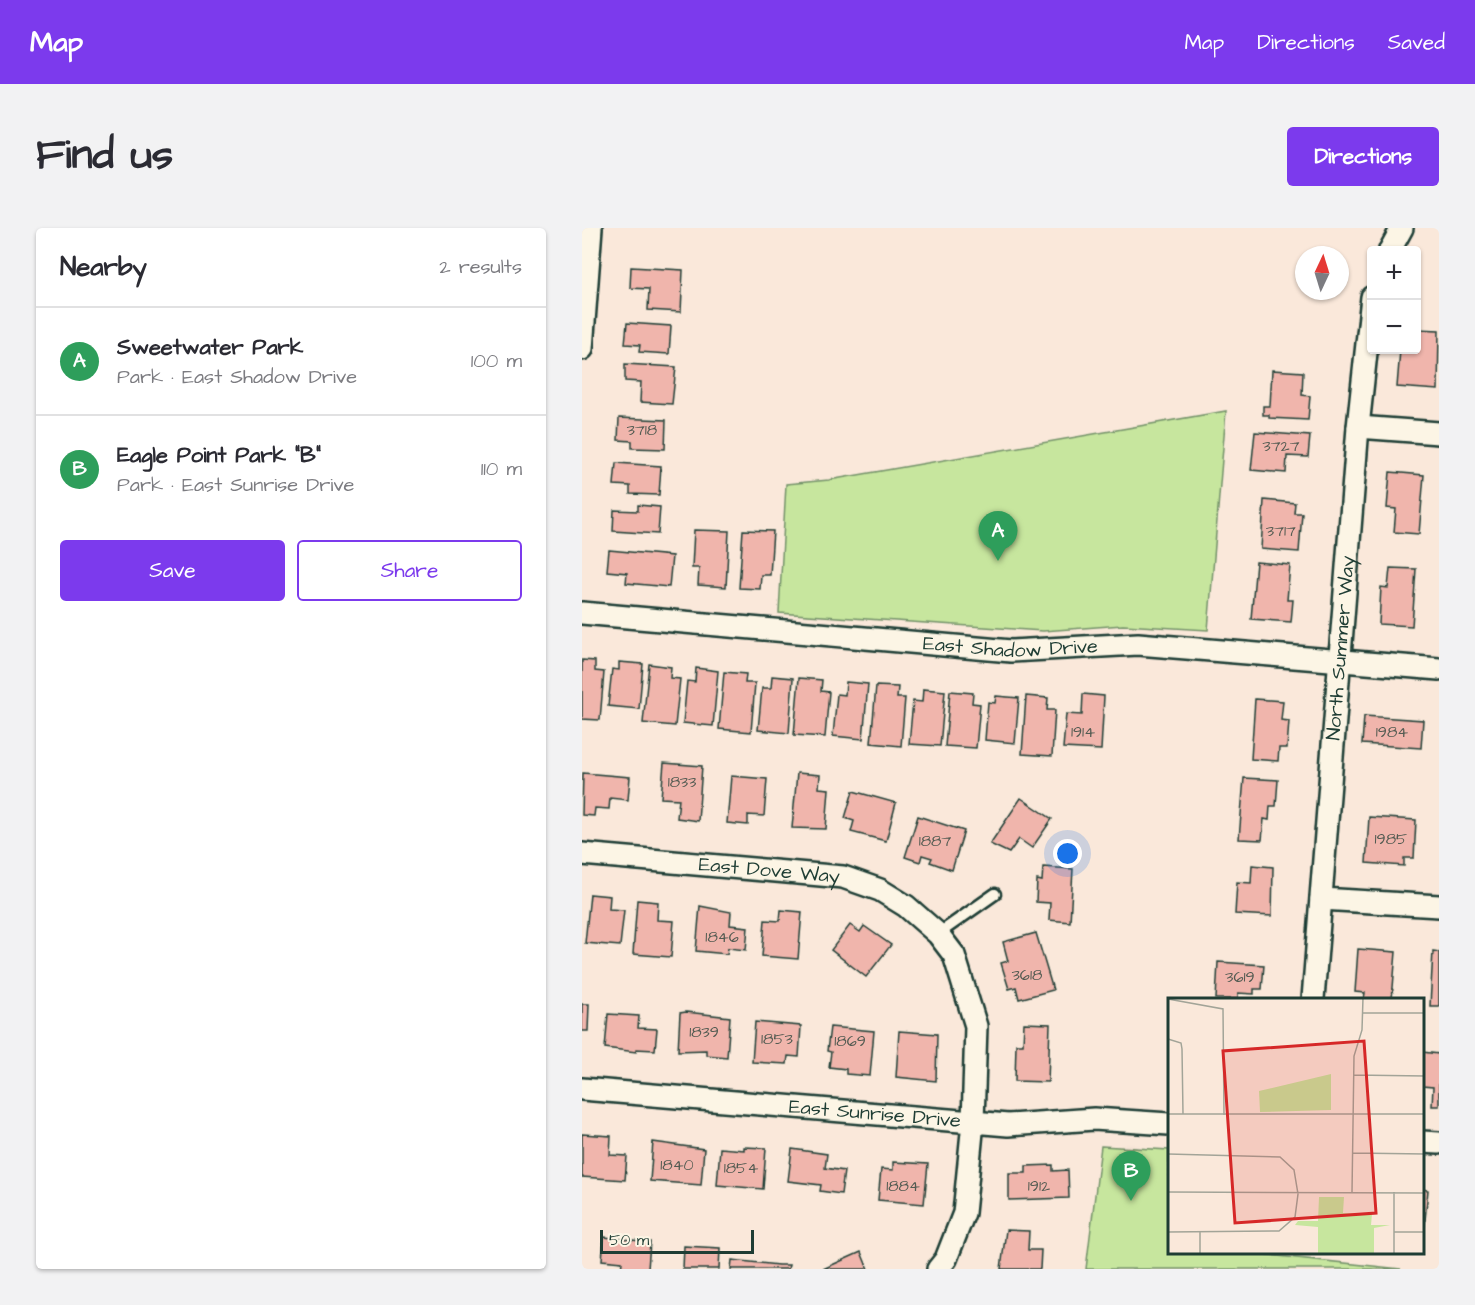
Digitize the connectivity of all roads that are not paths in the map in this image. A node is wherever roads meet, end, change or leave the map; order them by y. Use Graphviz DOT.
graph roads {
  1 [pos="591,228"];
  2 [pos="1402,228"];
  3 [pos="1392,246"];
  4 [pos="1371,300"];
  5 [pos="582,349"];
  6 [pos="1358,427"];
  7 [pos="1439,433"];
  8 [pos="582,613"];
  9 [pos="1340,662"];
  10 [pos="1439,669"];
  11 [pos="582,854"];
  12 [pos="995,894"];
  13 [pos="1321,899"];
  14 [pos="1439,906"];
  15 [pos="938,934"];
  16 [pos="1313,998"];
  17 [pos="582,1089"];
  18 [pos="973,1122"];
  19 [pos="1168,1124"];
  20 [pos="1424,1142"];
  21 [pos="1439,1143"];
  22 [pos="938,1269"];
  1 -- 5 [label="street"];
  2 -- 3 [label="street"];
  4 -- 6 [label="street, North Summer Way"];
  6 -- 7 [label="street"];
  6 -- 9 [label="street, North Summer Way"];
  8 -- 9 [label="street, East Shadow Drive"];
  9 -- 10 [label="street, East Shadow Drive"];
  9 -- 13 [label="street, North Summer Way"];
  11 -- 15 [label="street, East Dove Way"];
  12 -- 15 [label="lane"];
  13 -- 14 [label="street"];
  13 -- 16 [label="street, North Summer Way"];
  15 -- 18 [label="street, East Dove Way"];
  17 -- 18 [label="street, East Sunrise Drive"];
  18 -- 19 [label="street, East Sunrise Drive"];
  18 -- 22 [label="street, East Dove Way"];
  20 -- 21 [label="street"];
}
